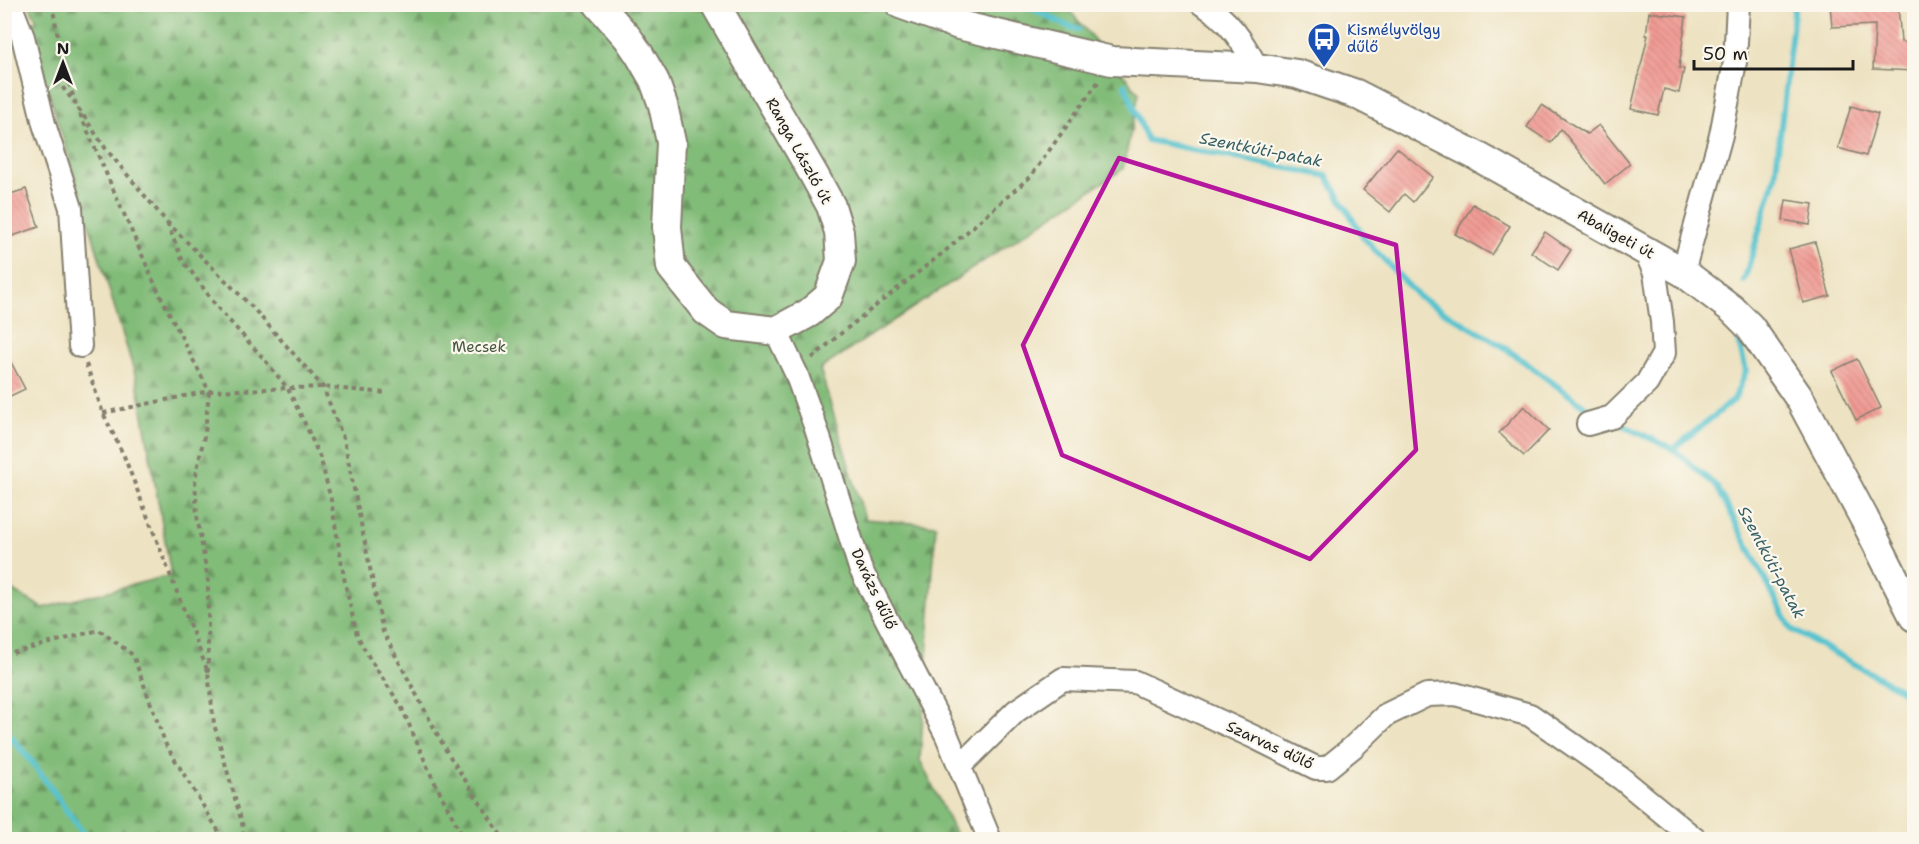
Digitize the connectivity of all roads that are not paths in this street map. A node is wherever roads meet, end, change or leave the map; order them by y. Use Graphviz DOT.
graph roads {
  1 [pos="10,4"];
  2 [pos="598,4"];
  3 [pos="715,4"];
  4 [pos="900,4"];
  5 [pos="1202,4"];
  6 [pos="1738,4"];
  7 [pos="1257,68"];
  8 [pos="1645,250"];
  9 [pos="1683,272"];
  10 [pos="776,331"];
  11 [pos="80,346"];
  12 [pos="1588,424"];
  13 [pos="1914,617"];
  14 [pos="960,766"];
  15 [pos="990,840"];
  16 [pos="1696,840"];
  1 -- 11 [label="street"];
  2 -- 10 [label="main road"];
  3 -- 10 [label="main road, Ranga László út"];
  4 -- 7 [label="main road, Abaligeti út"];
  5 -- 7 [label="street"];
  6 -- 9 [label="street"];
  7 -- 8 [label="main road, Abaligeti út"];
  8 -- 9 [label="main road, Abaligeti út"];
  8 -- 12 [label="street"];
  9 -- 13 [label="main road, Abaligeti út"];
  10 -- 14 [label="street, Darázs dűlő"];
  14 -- 15 [label="street, Darázs dűlő"];
  14 -- 16 [label="street, Szarvas dűlő"];
}
